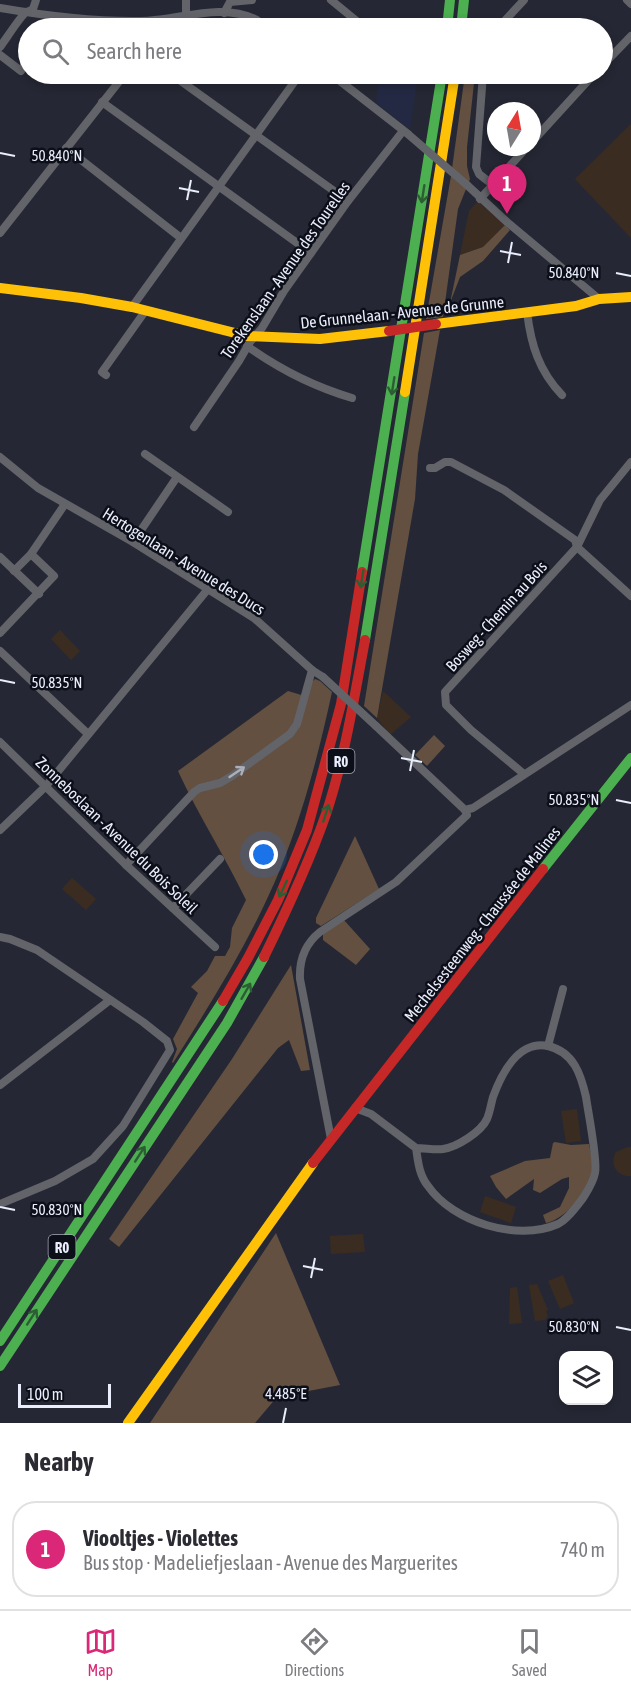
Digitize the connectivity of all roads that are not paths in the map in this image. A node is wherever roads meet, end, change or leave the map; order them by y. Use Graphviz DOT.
graph roads {
  1 [pos="36,0"];
  2 [pos="186,0"];
  3 [pos="252,0"];
  4 [pos="331,0"];
  5 [pos="450,0"];
  6 [pos="464,0"];
  7 [pos="524,0"];
  8 [pos="627,0"];
  9 [pos="234,1"];
  10 [pos="631,4"];
  11 [pos="0,8"];
  12 [pos="26,12"];
  13 [pos="224,13"];
  14 [pos="234,14"];
  15 [pos="186,15"];
  16 [pos="20,18"];
  17 [pos="69,18"];
  18 [pos="178,18"];
  19 [pos="251,18"];
  20 [pos="353,18"];
  21 [pos="448,18"];
  22 [pos="462,18"];
  23 [pos="507,18"];
  24 [pos="18,23"];
  25 [pos="631,36"];
  26 [pos="0,47"];
  27 [pos="0,55"];
  28 [pos="613,55"];
  29 [pos="18,69"];
  30 [pos="117,84"];
  31 [pos="185,84"];
  32 [pos="293,84"];
  33 [pos="344,84"];
  34 [pos="440,84"];
  35 [pos="453,84"];
  36 [pos="482,84"];
  37 [pos="585,84"];
  38 [pos="102,102"];
  39 [pos="541,132"];
  40 [pos="406,133"];
  41 [pos="255,136"];
  42 [pos="66,148"];
  43 [pos="519,156"];
  44 [pos="493,186"];
  45 [pos="217,187"];
  46 [pos="480,199"];
  47 [pos="348,201"];
  48 [pos="0,233"];
  49 [pos="181,238"];
  50 [pos="311,253"];
  51 [pos="0,288"];
  52 [pos="631,297"];
  53 [pos="595,299"];
  54 [pos="132,307"];
  55 [pos="146,310"];
  56 [pos="527,312"];
  57 [pos="255,337"];
  58 [pos="248,346"];
  59 [pos="106,375"];
  60 [pos="562,395"];
  61 [pos="352,398"];
  62 [pos="194,427"];
  63 [pos="145,454"];
  64 [pos="0,457"];
  65 [pos="631,462"];
  66 [pos="430,468"];
  67 [pos="177,477"];
  68 [pos="65,504"];
  69 [pos="228,512"];
  70 [pos="133,542"];
  71 [pos="577,547"];
  72 [pos="31,554"];
  73 [pos="0,557"];
  74 [pos="14,571"];
  75 [pos="207,589"];
  76 [pos="39,594"];
  77 [pos="631,596"];
  78 [pos="0,633"];
  79 [pos="0,651"];
  80 [pos="312,670"];
  81 [pos="631,705"];
  82 [pos="88,734"];
  83 [pos="0,742"];
  84 [pos="631,758"];
  85 [pos="524,774"];
  86 [pos="46,786"];
  87 [pos="465,810"];
  88 [pos="0,830"];
  89 [pos="220,858"];
  90 [pos="126,865"];
  91 [pos="173,908"];
  92 [pos="0,938"];
  93 [pos="215,947"];
  94 [pos="563,989"];
  95 [pos="110,1000"];
  96 [pos="548,1046"];
  97 [pos="0,1085"];
  98 [pos="358,1104"];
  99 [pos="331,1139"];
  100 [pos="416,1148"];
  101 [pos="0,1204"];
  102 [pos="0,1341"];
  103 [pos="0,1366"];
  104 [pos="128,1423"];
  1 -- 12 [label="street"];
  2 -- 15 [label="street"];
  3 -- 9 [label="street"];
  4 -- 20 [label="street"];
  5 -- 21 [label="main road"];
  6 -- 22 [label="main road"];
  7 -- 23 [label="street"];
  8 -- 10 [label="street"];
  9 -- 13 [label="street"];
  9 -- 14 [label="street"];
  11 -- 12 [label="street"];
  12 -- 16 [label="street"];
  12 -- 17 [label="street"];
  13 -- 14 [label="street"];
  13 -- 15 [label="street"];
  14 -- 19 [label="street"];
  15 -- 18 [label="street"];
  24 -- 26 [label="street"];
  25 -- 28 [label="street"];
  27 -- 29 [label="street"];
  30 -- 38 [label="street"];
  31 -- 41 [label="street"];
  32 -- 41 [label="street"];
  33 -- 40 [label="street"];
  34 -- 102 [label="main road, R0, one-way"];
  103 -- 35 [label="main road, R0, one-way"];
  36 -- 44 [label="street"];
  37 -- 39 [label="street"];
  38 -- 42 [label="street"];
  38 -- 45 [label="street"];
  40 -- 46 [label="street, bridge"];
  40 -- 47 [label="street, Torekenslaan - Avenue des Tourelles"];
  41 -- 45 [label="street"];
  41 -- 47 [label="street"];
  42 -- 48 [label="street"];
  42 -- 49 [label="street"];
  43 -- 44 [label="street"];
  44 -- 46 [label="street"];
  45 -- 49 [label="street"];
  45 -- 50 [label="street"];
  46 -- 53 [label="street"];
  47 -- 50 [label="street, Torekenslaan - Avenue des Tourelles"];
  49 -- 54 [label="street"];
  50 -- 57 [label="street, Torekenslaan - Avenue des Tourelles"];
  51 -- 54 [label="main road, De Grunnelaan - Avenue de Grunne"];
  52 -- 53 [label="main road, De Grunnelaan - Avenue de Grunne"];
  53 -- 56 [label="main road, De Grunnelaan - Avenue de Grunne"];
  54 -- 55 [label="main road, De Grunnelaan - Avenue de Grunne"];
  55 -- 57 [label="main road, De Grunnelaan - Avenue de Grunne"];
  55 -- 59 [label="street"];
  56 -- 57 [label="main road, De Grunnelaan - Avenue de Grunne, bridge"];
  56 -- 60 [label="street"];
  57 -- 58 [label="street, Torekenslaan - Avenue des Tourelles"];
  58 -- 61 [label="street"];
  58 -- 62 [label="street, Torekenslaan - Avenue des Tourelles"];
  63 -- 67 [label="street"];
  64 -- 68 [label="street, Hertogenlaan - Avenue des Ducs"];
  65 -- 71 [label="street, Bosweg - Chemin au Bois"];
  66 -- 71 [label="street"];
  67 -- 69 [label="street"];
  67 -- 70 [label="street"];
  68 -- 70 [label="street, Hertogenlaan - Avenue des Ducs"];
  68 -- 72 [label="street"];
  70 -- 75 [label="street, Hertogenlaan - Avenue des Ducs"];
  71 -- 77 [label="street"];
  71 -- 85 [label="street, Bosweg - Chemin au Bois"];
  72 -- 74 [label="street"];
  72 -- 76 [label="street"];
  73 -- 74 [label="street"];
  74 -- 76 [label="street"];
  75 -- 80 [label="street, Hertogenlaan - Avenue des Ducs"];
  75 -- 82 [label="street"];
  76 -- 78 [label="street"];
  79 -- 82 [label="street"];
  80 -- 87 [label="street, Hertogenlaan - Avenue des Ducs, bridge"];
  90 -- 80 [label="street, one-way"];
  81 -- 85 [label="street"];
  82 -- 86 [label="street"];
  83 -- 86 [label="street, Zonneboslaan - Avenue du Bois Soleil"];
  84 -- 98 [label="main road, Mechelsesteenweg - Chaussée de Malines"];
  85 -- 87 [label="street"];
  86 -- 88 [label="street"];
  86 -- 90 [label="street, Zonneboslaan - Avenue du Bois Soleil"];
  87 -- 99 [label="street"];
  89 -- 91 [label="street"];
  90 -- 91 [label="street, Zonneboslaan - Avenue du Bois Soleil"];
  91 -- 93 [label="street, Zonneboslaan - Avenue du Bois Soleil"];
  92 -- 95 [label="street"];
  94 -- 96 [label="street"];
  95 -- 97 [label="street"];
  95 -- 101 [label="street"];
  96 -- 100 [label="street"];
  96 -- 100 [label="street"];
  98 -- 99 [label="main road, Mechelsesteenweg - Chaussée de Malines"];
  98 -- 100 [label="street"];
  99 -- 104 [label="main road, Mechelsesteenweg - Chaussée de Malines"];
}
